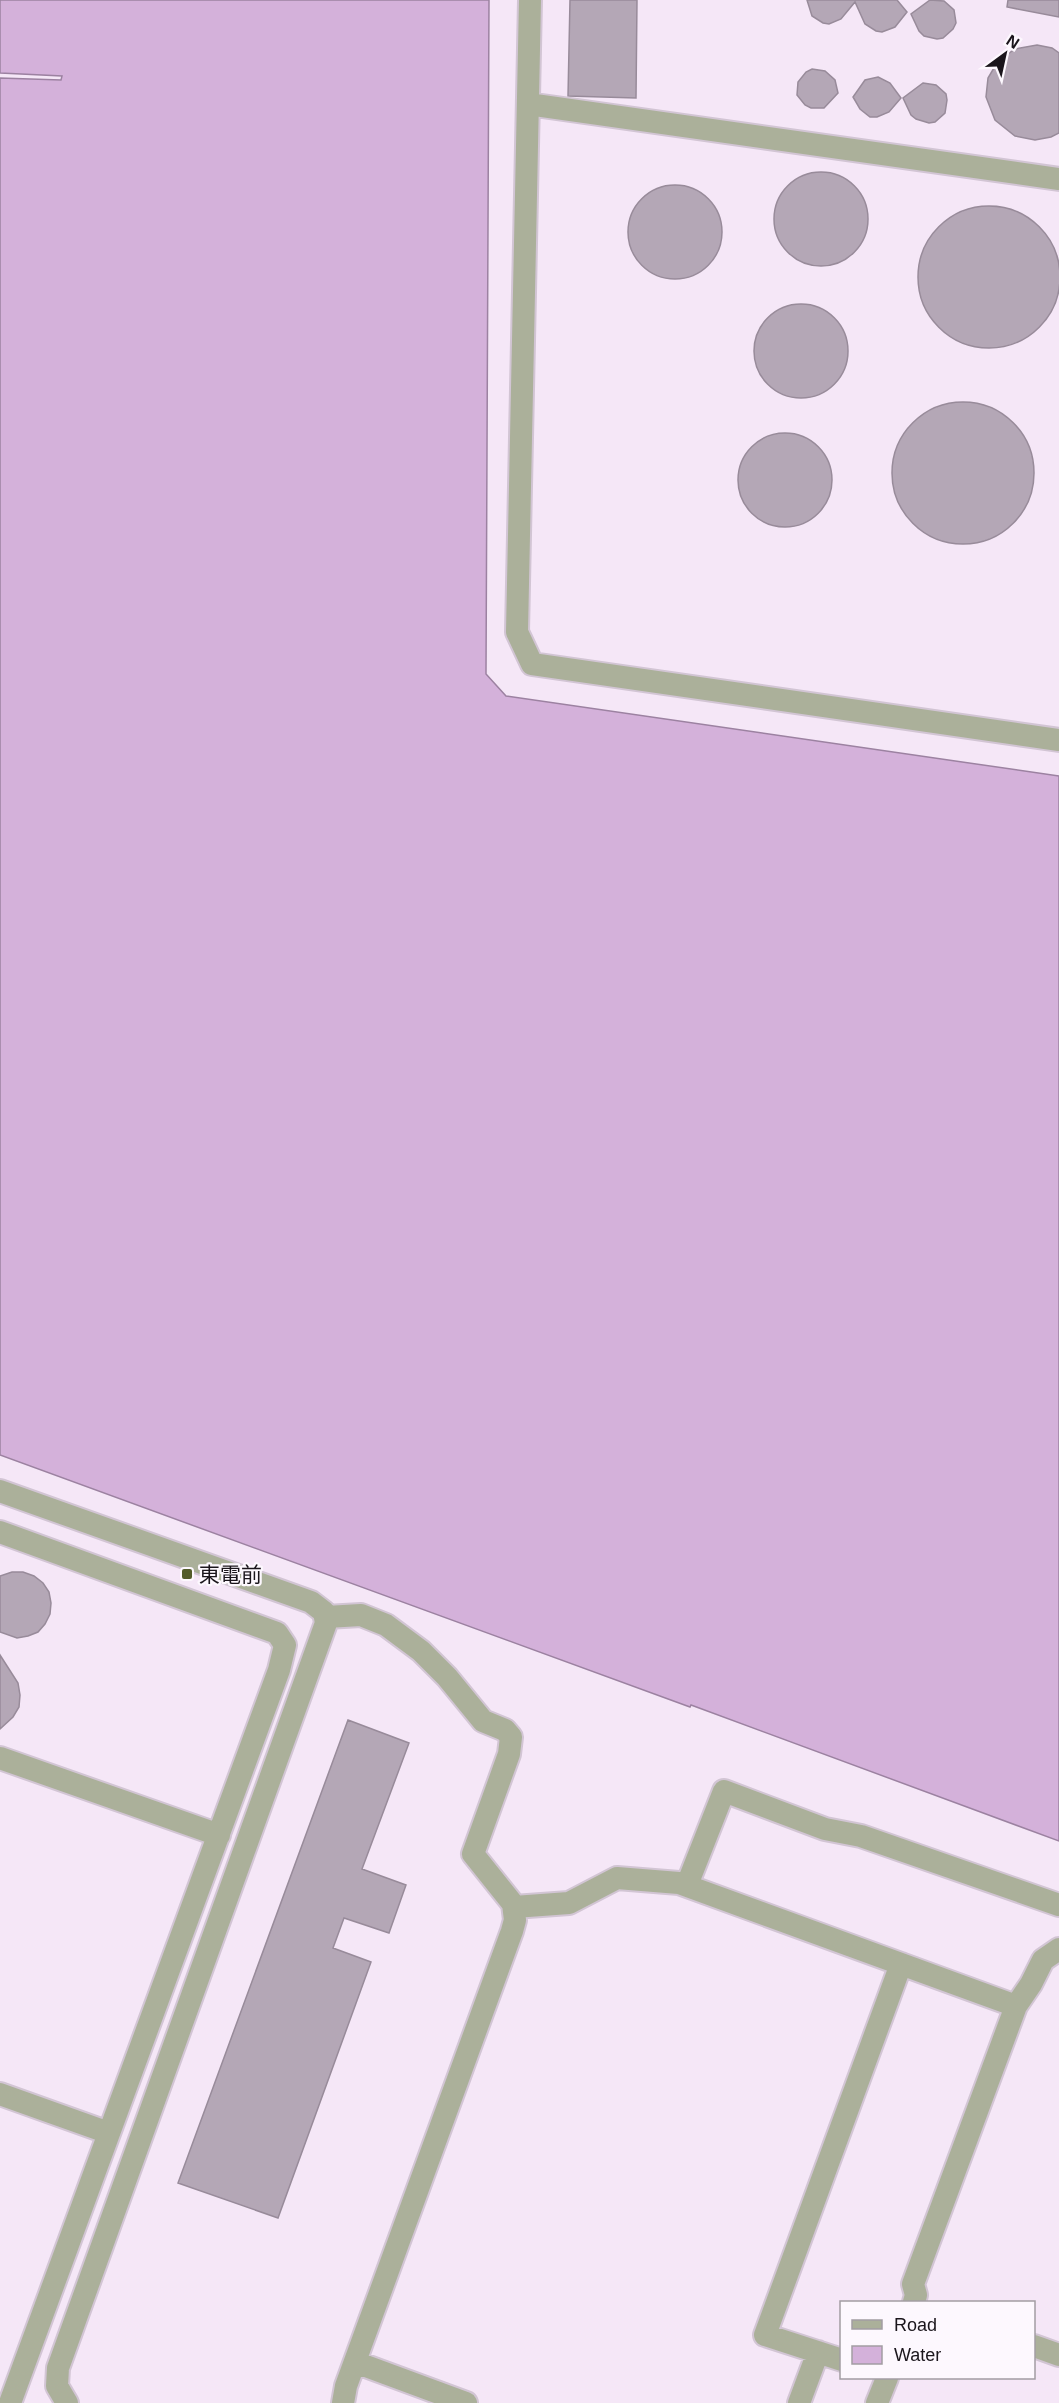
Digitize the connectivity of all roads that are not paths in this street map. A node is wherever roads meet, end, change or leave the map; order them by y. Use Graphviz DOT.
graph roads {
  1 [pos="530,0"];
  2 [pos="528,104"];
  3 [pos="1059,179"];
  4 [pos="1059,740"];
  5 [pos="0,1491"];
  6 [pos="0,1532"];
  7 [pos="326,1617"];
  8 [pos="0,1758"];
  9 [pos="219,1835"];
  10 [pos="687,1886"];
  11 [pos="1059,1905"];
  12 [pos="514,1906"];
  13 [pos="1059,1949"];
  14 [pos="901,1964"];
  15 [pos="1016,2006"];
  16 [pos="0,2094"];
  17 [pos="109,2133"];
  18 [pos="914,2301"];
  19 [pos="1035,2346"];
  20 [pos="818,2352"];
  21 [pos="1059,2355"];
  22 [pos="840,2359"];
  23 [pos="355,2362"];
  24 [pos="886,2379"];
  25 [pos="10,2403"];
  26 [pos="67,2403"];
  27 [pos="343,2403"];
  28 [pos="466,2403"];
  29 [pos="799,2403"];
  30 [pos="877,2403"];
  1 -- 2 [label="street"];
  2 -- 3 [label="street"];
  2 -- 4 [label="street"];
  5 -- 7 [label="street"];
  6 -- 9 [label="street"];
  7 -- 12 [label="street"];
  7 -- 26 [label="street"];
  8 -- 9 [label="street"];
  9 -- 17 [label="street"];
  10 -- 11 [label="street"];
  10 -- 12 [label="street"];
  10 -- 14 [label="street"];
  12 -- 23 [label="street"];
  13 -- 15 [label="street"];
  14 -- 15 [label="street"];
  14 -- 20 [label="street"];
  15 -- 18 [label="street"];
  16 -- 17 [label="street"];
  17 -- 25 [label="street"];
  19 -- 21 [label="street"];
  20 -- 22 [label="street"];
  20 -- 29 [label="street"];
  23 -- 27 [label="street"];
  23 -- 28 [label="street"];
  24 -- 30 [label="street"];
}
